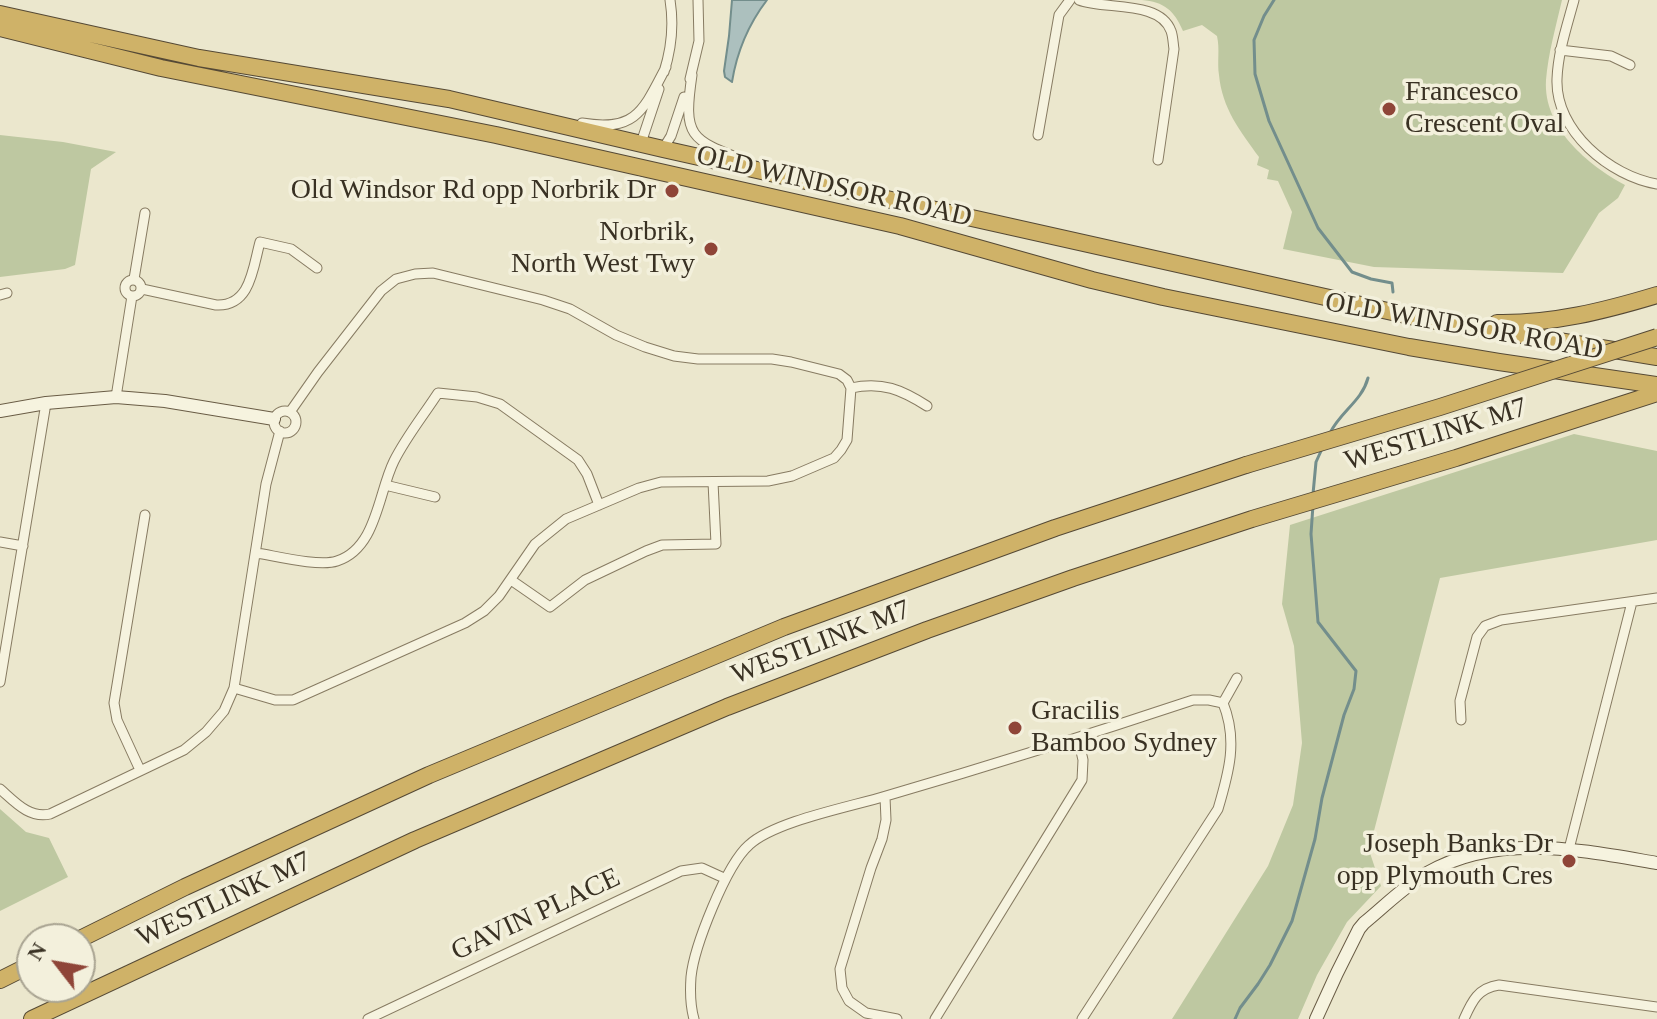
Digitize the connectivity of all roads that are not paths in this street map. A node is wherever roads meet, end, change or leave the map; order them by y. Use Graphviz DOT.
graph roads {
  1 [pos="670,0"];
  2 [pos="1070,0"];
  3 [pos="1079,0"];
  4 [pos="1574,0"];
  5 [pos="698,4"];
  6 [pos="0,7"];
  7 [pos="0,14"];
  8 [pos="64,27"];
  9 [pos="0,28"];
  10 [pos="0,36"];
  11 [pos="69,46"];
  12 [pos="1560,50"];
  13 [pos="1630,65"];
  14 [pos="666,67"];
  15 [pos="692,75"];
  16 [pos="449,99"];
  17 [pos="1038,135"];
  18 [pos="641,143"];
  19 [pos="663,149"];
  20 [pos="1158,160"];
  21 [pos="634,167"];
  22 [pos="798,179"];
  23 [pos="1657,184"];
  24 [pos="145,213"];
  25 [pos="317,268"];
  26 [pos="134,279"];
  27 [pos="142,289"];
  28 [pos="1657,295"];
  29 [pos="132,296"];
  30 [pos="1419,318"];
  31 [pos="1657,337"];
  32 [pos="1657,357"];
  33 [pos="1657,385"];
  34 [pos="851,388"];
  35 [pos="1657,393"];
  36 [pos="116,397"];
  37 [pos="46,403"];
  38 [pos="927,406"];
  39 [pos="0,411"];
  40 [pos="290,412"];
  41 [pos="277,425"];
  42 [pos="713,482"];
  43 [pos="385,485"];
  44 [pos="435,497"];
  45 [pos="599,505"];
  46 [pos="145,515"];
  47 [pos="0,542"];
  48 [pos="23,546"];
  49 [pos="257,553"];
  50 [pos="511,580"];
  51 [pos="1657,598"];
  52 [pos="1632,602"];
  53 [pos="1237,678"];
  54 [pos="0,682"];
  55 [pos="234,688"];
  56 [pos="1223,703"];
  57 [pos="1461,720"];
  58 [pos="1078,738"];
  59 [pos="140,770"];
  60 [pos="0,789"];
  61 [pos="885,797"];
  62 [pos="1569,849"];
  63 [pos="1657,863"];
  64 [pos="724,878"];
  65 [pos="96,931"];
  66 [pos="1657,1007"];
  67 [pos="32,1019"];
  68 [pos="368,1019"];
  69 [pos="694,1019"];
  70 [pos="897,1019"];
  71 [pos="935,1019"];
  72 [pos="1082,1019"];
  73 [pos="1316,1019"];
  74 [pos="1464,1019"];
  1 -- 14 [label="street"];
  2 -- 17 [label="street"];
  3 -- 20 [label="street"];
  4 -- 12 [label="street"];
  5 -- 15 [label="street"];
  6 -- 8 [label="highway"];
  7 -- 8 [label="highway, OLD WINDSOR ROAD"];
  8 -- 16 [label="highway, OLD WINDSOR ROAD"];
  9 -- 11 [label="highway, OLD WINDSOR ROAD"];
  10 -- 11 [label="highway"];
  11 -- 21 [label="highway, OLD WINDSOR ROAD"];
  12 -- 13 [label="street"];
  12 -- 23 [label="street"];
  14 -- 16 [label="street"];
  14 -- 18 [label="street"];
  15 -- 19 [label="street"];
  15 -- 22 [label="street"];
  16 -- 18 [label="highway, OLD WINDSOR ROAD"];
  18 -- 19 [label="highway, OLD WINDSOR ROAD"];
  18 -- 21 [label="highway"];
  19 -- 21 [label="highway"];
  19 -- 22 [label="highway, OLD WINDSOR ROAD"];
  21 -- 33 [label="highway, OLD WINDSOR ROAD"];
  22 -- 30 [label="highway, OLD WINDSOR ROAD"];
  24 -- 26 [label="street"];
  25 -- 27 [label="street"];
  26 -- 27 [label="street"];
  26 -- 29 [label="street"];
  27 -- 29 [label="street"];
  28 -- 30 [label="highway"];
  29 -- 36 [label="street"];
  30 -- 32 [label="highway, OLD WINDSOR ROAD"];
  31 -- 65 [label="highway, WESTLINK M7, bridge"];
  34 -- 38 [label="street"];
  34 -- 40 [label="street"];
  34 -- 42 [label="street"];
  35 -- 67 [label="highway, WESTLINK M7"];
  36 -- 37 [label="street"];
  36 -- 41 [label="street"];
  37 -- 39 [label="street"];
  37 -- 48 [label="street"];
  40 -- 41 [label="street"];
  40 -- 41 [label="street"];
  41 -- 49 [label="street"];
  42 -- 45 [label="street"];
  42 -- 50 [label="street"];
  43 -- 44 [label="street"];
  43 -- 45 [label="street"];
  43 -- 49 [label="street"];
  45 -- 50 [label="street"];
  46 -- 59 [label="street"];
  47 -- 48 [label="street"];
  48 -- 54 [label="street"];
  49 -- 55 [label="street"];
  50 -- 55 [label="street"];
  51 -- 52 [label="street"];
  52 -- 57 [label="street"];
  52 -- 62 [label="street"];
  53 -- 56 [label="street"];
  55 -- 59 [label="street"];
  56 -- 58 [label="street"];
  56 -- 72 [label="street"];
  58 -- 61 [label="street"];
  58 -- 71 [label="street"];
  59 -- 60 [label="street"];
  61 -- 64 [label="street"];
  61 -- 70 [label="street"];
  62 -- 63 [label="street"];
  62 -- 73 [label="street"];
  64 -- 68 [label="street, GAVIN PLACE"];
  64 -- 69 [label="street"];
  66 -- 74 [label="street"];
}
